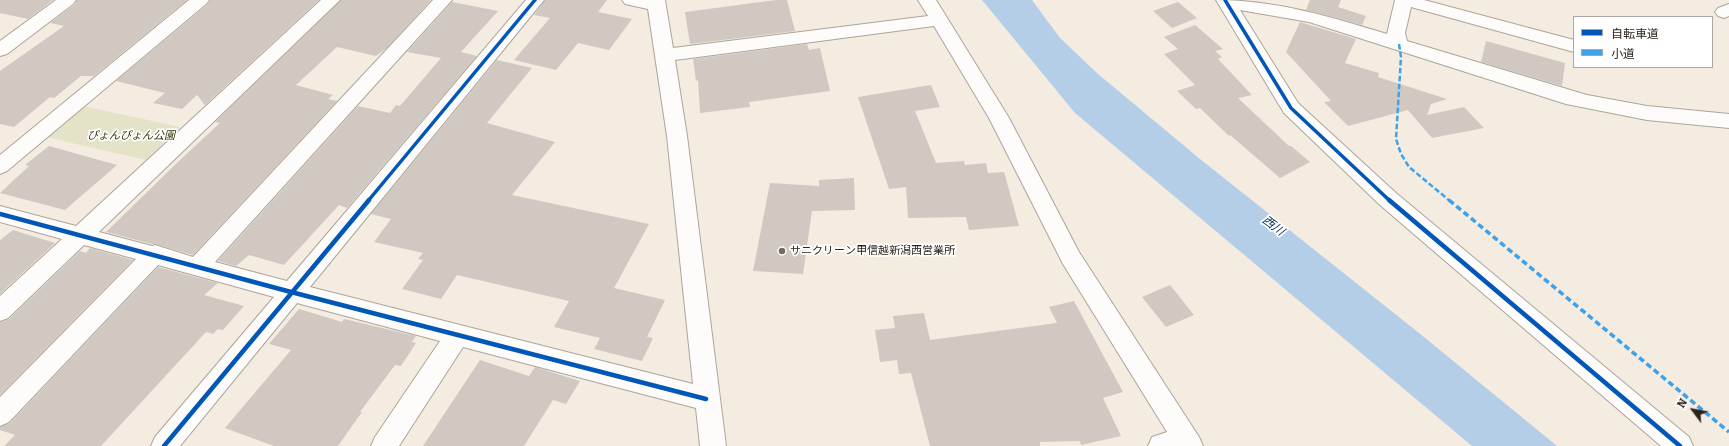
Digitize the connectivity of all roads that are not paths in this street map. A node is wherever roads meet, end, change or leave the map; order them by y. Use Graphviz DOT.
graph roads {
  1 [pos="68,0"];
  2 [pos="200,0"];
  3 [pos="331,0"];
  4 [pos="443,0"];
  5 [pos="535,0"];
  6 [pos="631,0"];
  7 [pos="927,0"];
  8 [pos="1404,0"];
  9 [pos="1227,2"];
  10 [pos="657,3"];
  11 [pos="939,20"];
  12 [pos="1399,44"];
  13 [pos="1573,46"];
  14 [pos="0,50"];
  15 [pos="664,55"];
  16 [pos="1729,121"];
  17 [pos="0,166"];
  18 [pos="0,214"];
  19 [pos="80,235"];
  20 [pos="155,254"];
  21 [pos="198,266"];
  22 [pos="291,292"];
  23 [pos="0,311"];
  24 [pos="458,334"];
  25 [pos="706,399"];
  26 [pos="0,414"];
  27 [pos="1188,443"];
  28 [pos="164,446"];
  29 [pos="384,446"];
  30 [pos="713,446"];
  31 [pos="1161,446"];
  32 [pos="1680,446"];
  1 -- 14 [label="street"];
  2 -- 17 [label="street"];
  3 -- 19 [label="street"];
  4 -- 21 [label="street"];
  5 -- 22 [label="street"];
  6 -- 10 [label="street"];
  7 -- 11 [label="street"];
  8 -- 12 [label="street"];
  8 -- 13 [label="street"];
  9 -- 12 [label="street"];
  9 -- 32 [label="street"];
  10 -- 15 [label="street"];
  11 -- 15 [label="street"];
  11 -- 27 [label="street"];
  12 -- 16 [label="street"];
  15 -- 25 [label="street"];
  18 -- 19 [label="street"];
  19 -- 20 [label="street"];
  19 -- 23 [label="street"];
  20 -- 21 [label="street"];
  20 -- 26 [label="street"];
  21 -- 22 [label="street"];
  22 -- 24 [label="street"];
  22 -- 28 [label="street"];
  24 -- 25 [label="street"];
  24 -- 29 [label="street"];
  25 -- 30 [label="street"];
  27 -- 31 [label="street"];
}
